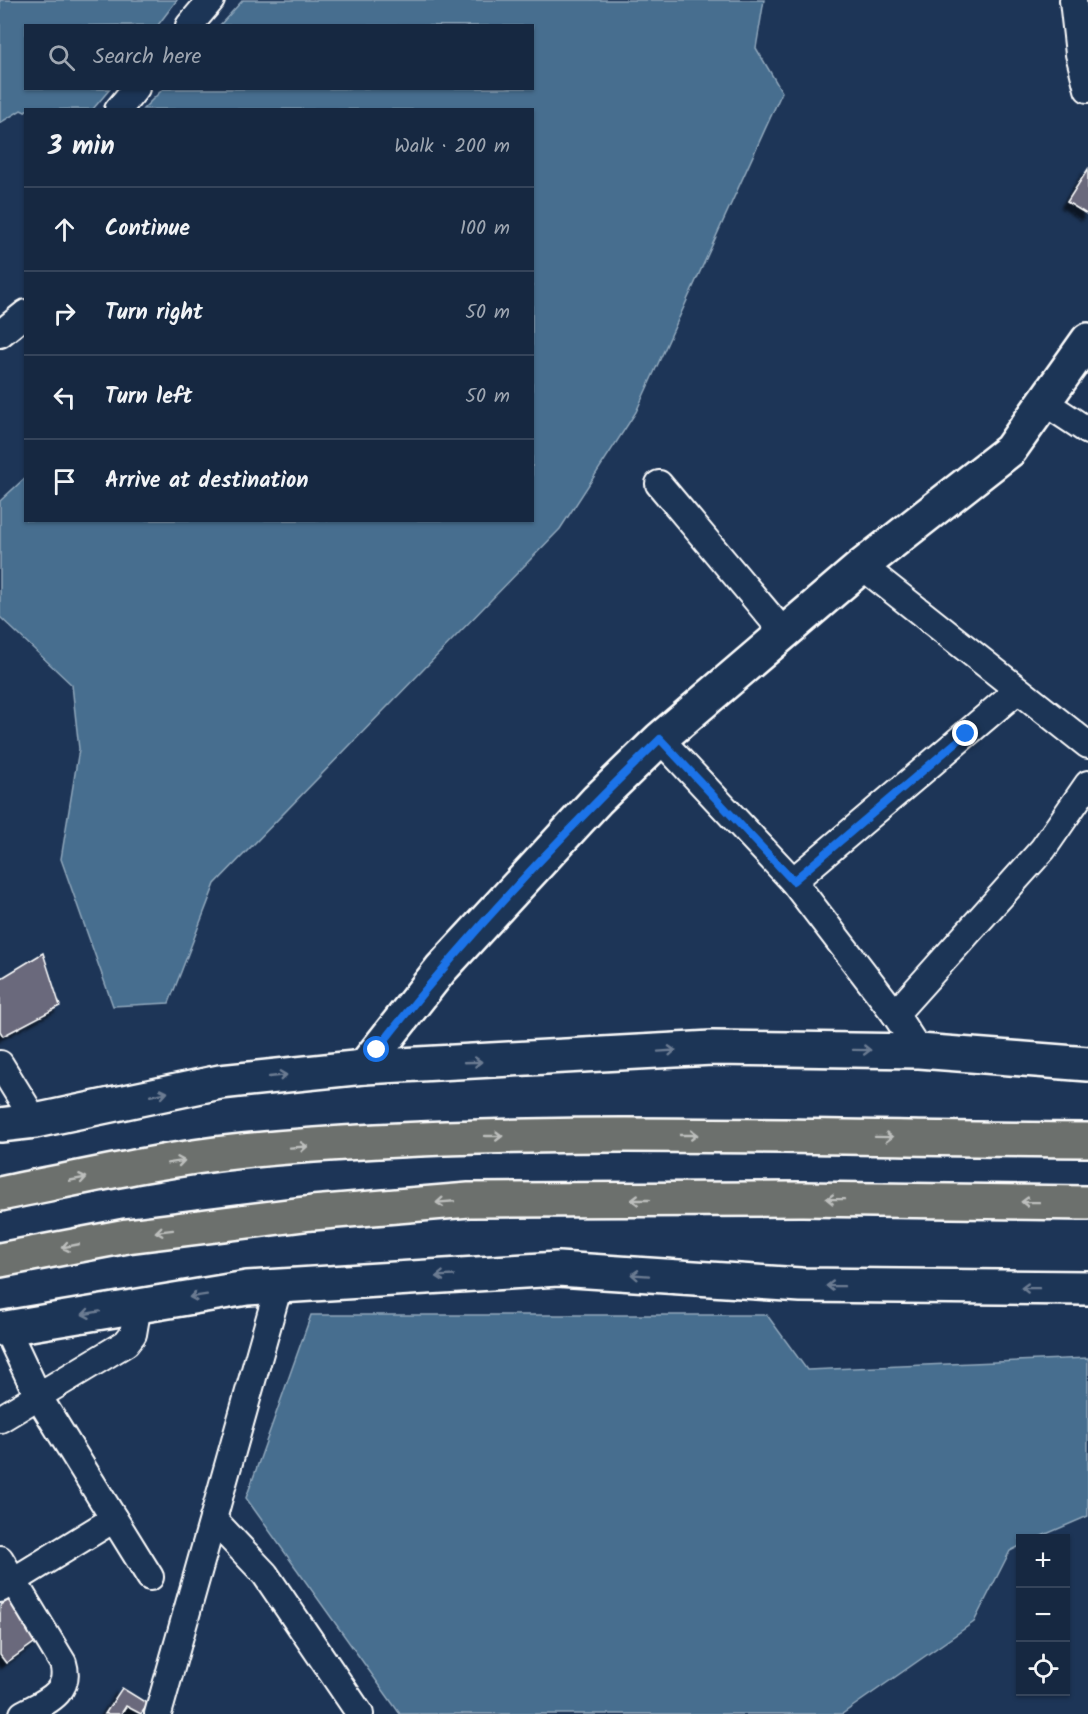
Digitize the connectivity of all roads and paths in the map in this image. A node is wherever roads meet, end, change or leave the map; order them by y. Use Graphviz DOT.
graph roads {
  1 [pos="211,0"];
  2 [pos="1073,0"];
  3 [pos="191,24"];
  4 [pos="1088,89"];
  5 [pos="134,90"];
  6 [pos="120,108"];
  7 [pos="24,315"];
  8 [pos="0,334"];
  9 [pos="1088,340"];
  10 [pos="1044,402"];
  11 [pos="1088,431"];
  12 [pos="659,484"];
  13 [pos="861,566"];
  14 [pos="784,633"];
  15 [pos="1018,690"];
  16 [pos="660,739"];
  17 [pos="1088,745"];
  18 [pos="1088,784"];
  19 [pos="793,881"];
  20 [pos="895,1014"];
  21 [pos="919,1051"];
  22 [pos="0,1064"];
  23 [pos="1088,1064"];
  24 [pos="364,1067"];
  25 [pos="35,1121"];
  26 [pos="0,1125"];
  27 [pos="1088,1140"];
  28 [pos="0,1194"];
  29 [pos="1088,1203"];
  30 [pos="0,1260"];
  31 [pos="279,1285"];
  32 [pos="1088,1288"];
  33 [pos="143,1304"];
  34 [pos="3,1328"];
  35 [pos="38,1396"];
  36 [pos="0,1419"];
  37 [pos="114,1519"];
  38 [pos="213,1519"];
  39 [pos="0,1559"];
  40 [pos="150,1577"];
  41 [pos="7,1585"];
  42 [pos="22,1714"];
  43 [pos="158,1714"];
  44 [pos="360,1714"];
  1 -- 3 [label="street"];
  2 -- 4 [label="street"];
  5 -- 6 [label="street"];
  7 -- 8 [label="street"];
  9 -- 10 [label="street"];
  10 -- 11 [label="street"];
  10 -- 13 [label="street"];
  12 -- 14 [label="street"];
  13 -- 14 [label="street"];
  13 -- 15 [label="street"];
  14 -- 16 [label="street"];
  15 -- 17 [label="street"];
  15 -- 19 [label="street"];
  16 -- 19 [label="street"];
  16 -- 24 [label="street"];
  18 -- 20 [label="street"];
  19 -- 20 [label="street"];
  20 -- 21 [label="street"];
  21 -- 23 [label="street"];
  24 -- 21 [label="street, one-way"];
  22 -- 25 [label="street"];
  25 -- 24 [label="street, one-way"];
  25 -- 26 [label="street"];
  28 -- 27 [label="highway, one-way"];
  29 -- 30 [label="highway, one-way"];
  32 -- 31 [label="street, one-way"];
  31 -- 33 [label="street, one-way"];
  31 -- 38 [label="street"];
  33 -- 34 [label="street, one-way"];
  33 -- 35 [label="street"];
  34 -- 35 [label="street"];
  35 -- 36 [label="street"];
  35 -- 37 [label="street"];
  37 -- 40 [label="street"];
  37 -- 41 [label="street"];
  38 -- 43 [label="street"];
  38 -- 44 [label="street"];
  39 -- 41 [label="street"];
  41 -- 42 [label="street"];
}
